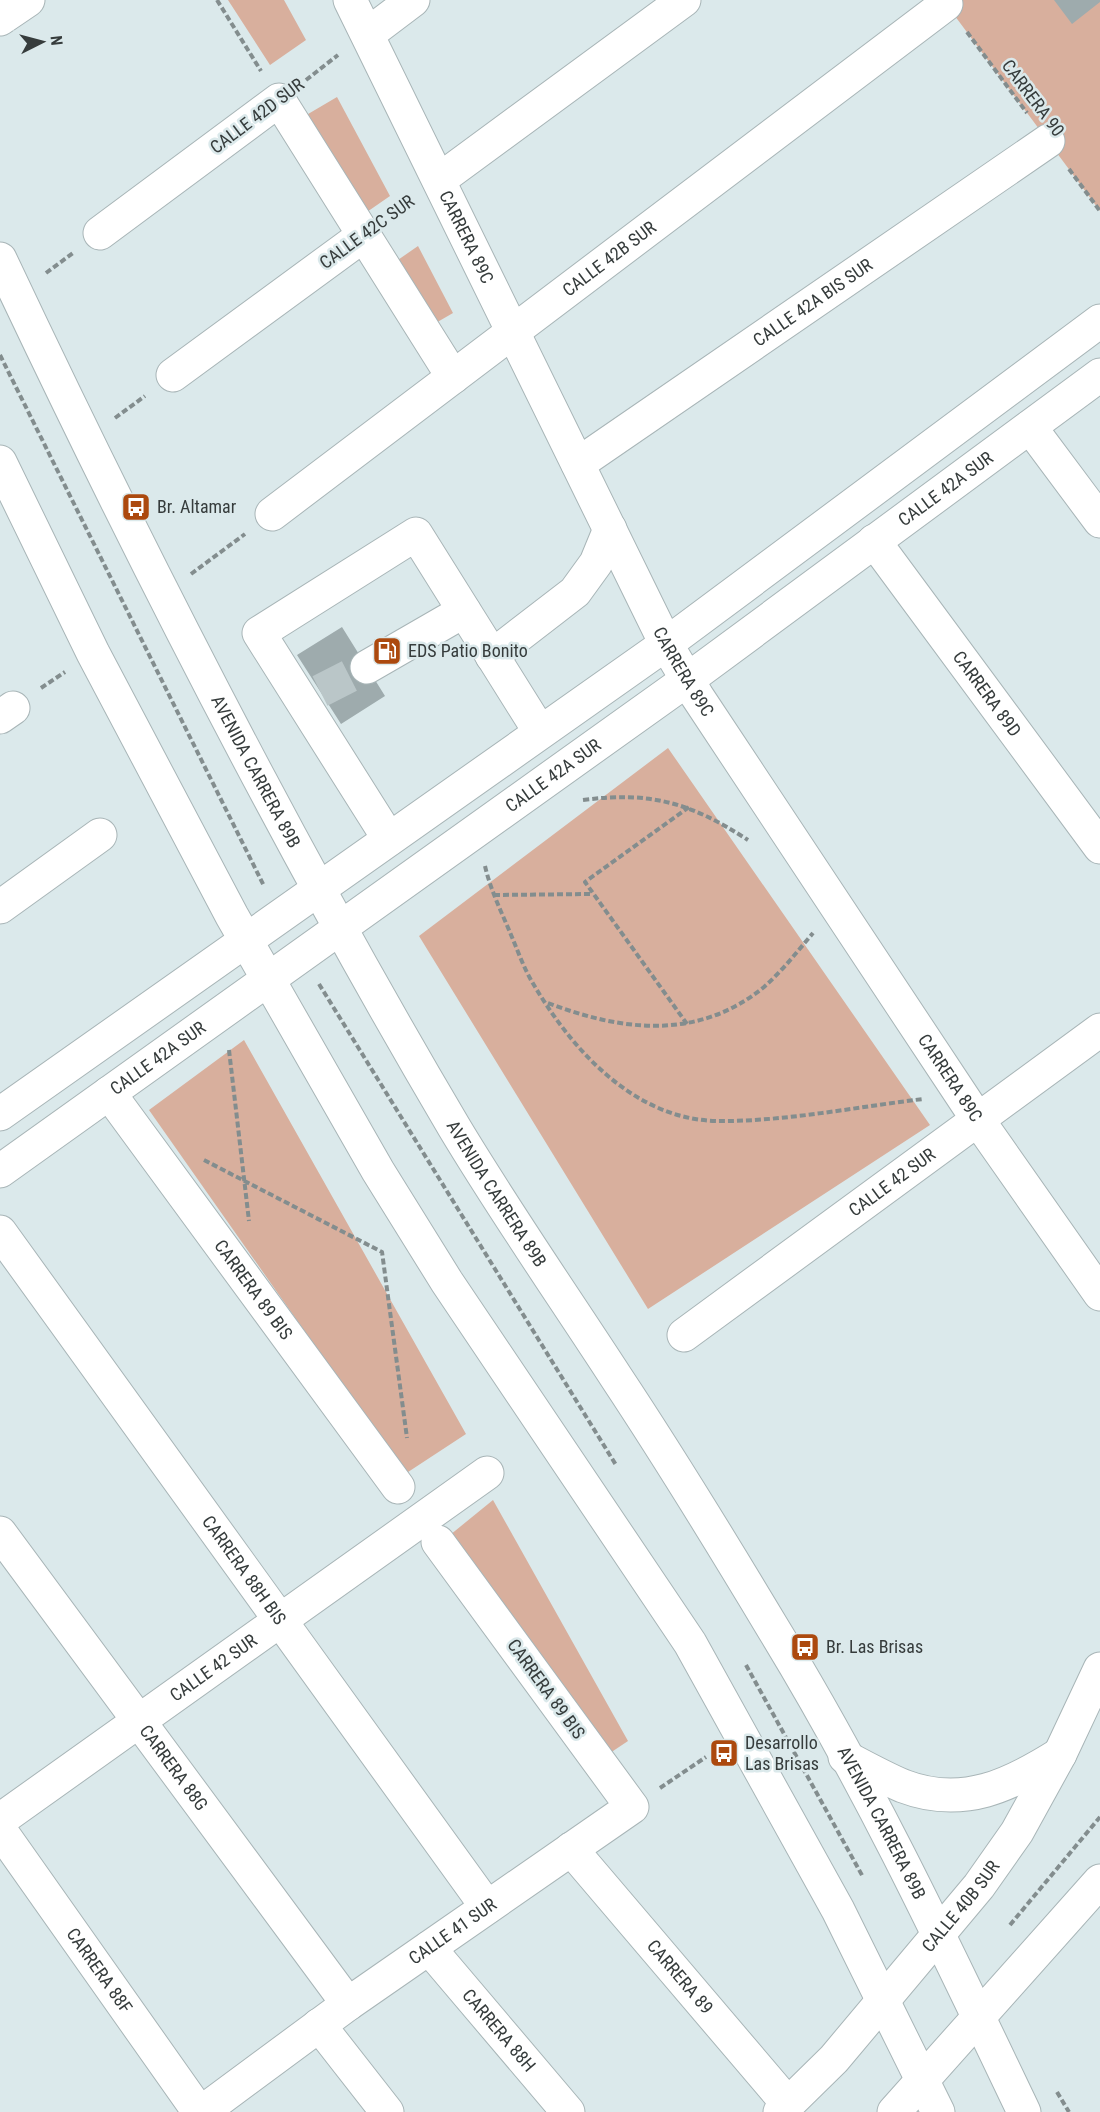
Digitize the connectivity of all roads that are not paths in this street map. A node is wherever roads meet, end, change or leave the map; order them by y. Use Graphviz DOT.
graph roads {
  1 [pos="28,0"];
  2 [pos="350,0"];
  3 [pos="413,0"];
  4 [pos="684,0"];
  5 [pos="946,4"];
  6 [pos="0,20"];
  7 [pos="368,33"];
  8 [pos="1048,141"];
  9 [pos="439,180"];
  10 [pos="100,232"];
  11 [pos="364,235"];
  12 [pos="0,259"];
  13 [pos="1100,321"];
  14 [pos="514,331"];
  15 [pos="173,375"];
  16 [pos="1100,375"];
  17 [pos="453,377"];
  18 [pos="1030,427"];
  19 [pos="0,462"];
  20 [pos="578,464"];
  21 [pos="272,514"];
  22 [pos="1100,521"];
  23 [pos="610,529"];
  24 [pos="874,541"];
  25 [pos="464,611"];
  26 [pos="666,644"];
  27 [pos="492,656"];
  28 [pos="367,667"];
  29 [pos="687,680"];
  30 [pos="540,732"];
  31 [pos="100,835"];
  32 [pos="389,839"];
  33 [pos="1100,847"];
  34 [pos="320,888"];
  35 [pos="0,907"];
  36 [pos="341,927"];
  37 [pos="246,941"];
  38 [pos="268,979"];
  39 [pos="1100,1030"];
  40 [pos="109,1092"];
  41 [pos="0,1114"];
  42 [pos="978,1120"];
  43 [pos="0,1171"];
  44 [pos="0,1232"];
  45 [pos="1100,1294"];
  46 [pos="684,1335"];
  47 [pos="487,1473"];
  48 [pos="398,1486"];
  49 [pos="0,1533"];
  50 [pos="438,1542"];
  51 [pos="280,1620"];
  52 [pos="1100,1669"];
  53 [pos="139,1721"];
  54 [pos="1060,1754"];
  55 [pos="845,1757"];
  56 [pos="632,1807"];
  57 [pos="0,1821"];
  58 [pos="0,1830"];
  59 [pos="571,1849"];
  60 [pos="1098,1889"];
  61 [pos="487,1907"];
  62 [pos="940,1933"];
  63 [pos="429,1948"];
  64 [pos="884,2001"];
  65 [pos="348,2004"];
  66 [pos="980,2016"];
  67 [pos="319,2025"];
  68 [pos="922,2080"];
  69 [pos="784,2108"];
  70 [pos="201,2112"];
  71 [pos="387,2112"];
  72 [pos="568,2112"];
  73 [pos="894,2112"];
  74 [pos="938,2112"];
  75 [pos="1024,2112"];
  1 -- 6 [label="street"];
  2 -- 7 [label="street, CARRERA 89C"];
  3 -- 7 [label="street"];
  4 -- 9 [label="street"];
  5 -- 14 [label="street, CALLE 42B SUR"];
  7 -- 9 [label="street, CARRERA 89C"];
  8 -- 20 [label="street, CALLE 42A BIS SUR"];
  9 -- 14 [label="street, CARRERA 89C"];
  10 -- 11 [label="street, CALLE 42D SUR"];
  11 -- 15 [label="street, CALLE 42C SUR"];
  11 -- 17 [label="street"];
  12 -- 34 [label="street, AVENIDA CARRERA 89B"];
  13 -- 26 [label="street"];
  14 -- 17 [label="street, CALLE 42B SUR"];
  14 -- 20 [label="street, CARRERA 89C"];
  16 -- 18 [label="street, CALLE 42A SUR"];
  17 -- 21 [label="street, CALLE 42B SUR"];
  18 -- 22 [label="street"];
  18 -- 24 [label="street, CALLE 42A SUR"];
  19 -- 37 [label="street"];
  20 -- 23 [label="street, CARRERA 89C"];
  23 -- 26 [label="street, CARRERA 89C"];
  23 -- 27 [label="street"];
  24 -- 29 [label="street, CALLE 42A SUR"];
  24 -- 33 [label="street, CARRERA 89D"];
  25 -- 27 [label="street"];
  25 -- 28 [label="street"];
  25 -- 32 [label="street"];
  26 -- 29 [label="street, CARRERA 89C"];
  26 -- 30 [label="street"];
  27 -- 30 [label="street"];
  29 -- 36 [label="street, CALLE 42A SUR"];
  29 -- 42 [label="street, CARRERA 89C"];
  30 -- 32 [label="street"];
  31 -- 35 [label="street"];
  32 -- 34 [label="street"];
  34 -- 36 [label="street, AVENIDA CARRERA 89B"];
  34 -- 37 [label="street"];
  36 -- 38 [label="street, CALLE 42A SUR"];
  36 -- 55 [label="street, AVENIDA CARRERA 89B"];
  37 -- 38 [label="street"];
  37 -- 41 [label="street"];
  38 -- 40 [label="street, CALLE 42A SUR"];
  38 -- 64 [label="street"];
  39 -- 42 [label="street, CALLE 42 SUR"];
  40 -- 43 [label="street, CALLE 42A SUR"];
  40 -- 48 [label="street, CARRERA 89 BIS"];
  42 -- 45 [label="street, CARRERA 89C"];
  42 -- 46 [label="street, CALLE 42 SUR"];
  44 -- 51 [label="street, CARRERA 88H BIS"];
  47 -- 51 [label="street, CALLE 42 SUR"];
  49 -- 53 [label="street, CARRERA 88G"];
  50 -- 56 [label="street, CARRERA 89 BIS"];
  51 -- 53 [label="street, CALLE 42 SUR"];
  51 -- 61 [label="street, CARRERA 88H BIS"];
  52 -- 54 [label="street, CALLE 40B SUR"];
  53 -- 57 [label="street, CALLE 42 SUR"];
  53 -- 65 [label="street, CARRERA 88G"];
  54 -- 55 [label="street"];
  54 -- 62 [label="street, CALLE 40B SUR"];
  55 -- 62 [label="street, AVENIDA CARRERA 89B"];
  56 -- 59 [label="street, CALLE 41 SUR"];
  58 -- 70 [label="street, CARRERA 88F"];
  59 -- 61 [label="street, CALLE 41 SUR"];
  59 -- 69 [label="street, CARRERA 89"];
  60 -- 66 [label="street"];
  61 -- 63 [label="street, CALLE 41 SUR"];
  62 -- 64 [label="street, CALLE 40B SUR"];
  62 -- 66 [label="street, AVENIDA CARRERA 89B"];
  63 -- 65 [label="street, CALLE 41 SUR"];
  63 -- 72 [label="street, CARRERA 88H"];
  64 -- 68 [label="street"];
  64 -- 69 [label="street, CALLE 40B SUR"];
  65 -- 67 [label="street, CALLE 41 SUR"];
  66 -- 68 [label="street"];
  66 -- 75 [label="street, AVENIDA CARRERA 89B"];
  67 -- 70 [label="street, CALLE 41 SUR"];
  67 -- 71 [label="street"];
  68 -- 73 [label="street"];
  68 -- 74 [label="street"];
}
